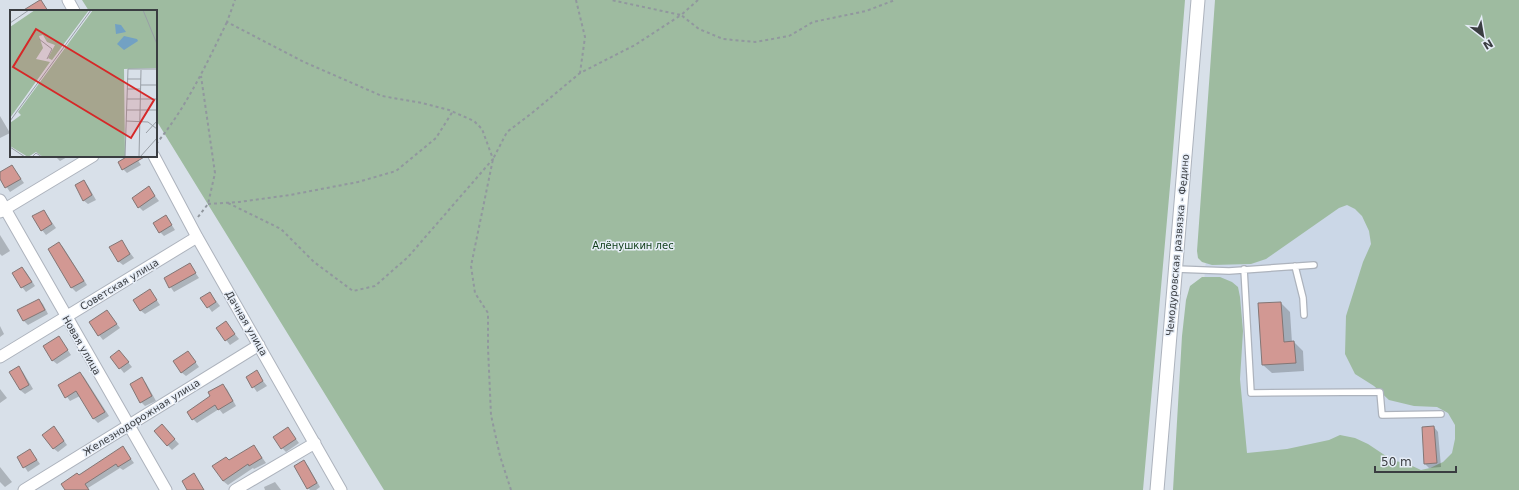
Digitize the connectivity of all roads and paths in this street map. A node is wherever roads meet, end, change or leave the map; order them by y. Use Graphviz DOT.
graph roads {
  1 [pos="68,0"];
  2 [pos="235,0"];
  3 [pos="576,0"];
  4 [pos="611,0"];
  5 [pos="698,0"];
  6 [pos="895,0"];
  7 [pos="1198,0"];
  8 [pos="73,10"];
  9 [pos="681,15"];
  10 [pos="227,22"];
  11 [pos="580,73"];
  12 [pos="201,76"];
  13 [pos="453,111"];
  14 [pos="157,143"];
  15 [pos="91,157"];
  16 [pos="155,157"];
  17 [pos="493,159"];
  18 [pos="228,203"];
  19 [pos="208,204"];
  20 [pos="2,207"];
  21 [pos="192,226"];
  22 [pos="197,237"];
  23 [pos="1314,265"];
  24 [pos="1295,266"];
  25 [pos="1175,269"];
  26 [pos="1244,270"];
  27 [pos="1304,316"];
  28 [pos="66,317"];
  29 [pos="259,344"];
  30 [pos="0,357"];
  31 [pos="1441,414"];
  32 [pos="128,426"];
  33 [pos="315,443"];
  34 [pos="24,490"];
  35 [pos="166,490"];
  36 [pos="235,490"];
  37 [pos="341,490"];
  38 [pos="511,490"];
  39 [pos="1157,490"];
  1 -- 8 [label="street"];
  2 -- 10 [label="path"];
  3 -- 11 [label="path"];
  4 -- 9 [label="path"];
  5 -- 9 [label="path"];
  6 -- 9 [label="path"];
  7 -- 25 [label="street, Чемодуровская развязка - Федино"];
  9 -- 11 [label="path"];
  10 -- 12 [label="path"];
  10 -- 13 [label="path"];
  11 -- 17 [label="path"];
  12 -- 14 [label="path"];
  12 -- 19 [label="path"];
  13 -- 17 [label="path"];
  13 -- 18 [label="path"];
  15 -- 20 [label="street"];
  16 -- 21 [label="street, Дачная улица"];
  17 -- 18 [label="path"];
  17 -- 38 [label="path"];
  18 -- 19 [label="path"];
  19 -- 21 [label="path"];
  20 -- 28 [label="street, Новая улица"];
  21 -- 22 [label="street, Дачная улица"];
  22 -- 28 [label="street, Советская улица"];
  22 -- 29 [label="street, Дачная улица"];
  23 -- 24 [label="lane"];
  24 -- 26 [label="lane"];
  24 -- 27 [label="lane"];
  25 -- 26 [label="lane"];
  25 -- 39 [label="street, Чемодуровская развязка - Федино"];
  26 -- 31 [label="lane"];
  28 -- 30 [label="street, Советская улица"];
  28 -- 32 [label="street, Новая улица"];
  29 -- 32 [label="street, Железнодорожная улица"];
  29 -- 33 [label="street, Дачная улица"];
  32 -- 34 [label="street, Железнодорожная улица"];
  32 -- 35 [label="street, Новая улица"];
  33 -- 36 [label="street"];
  33 -- 37 [label="street, Дачная улица"];
}
